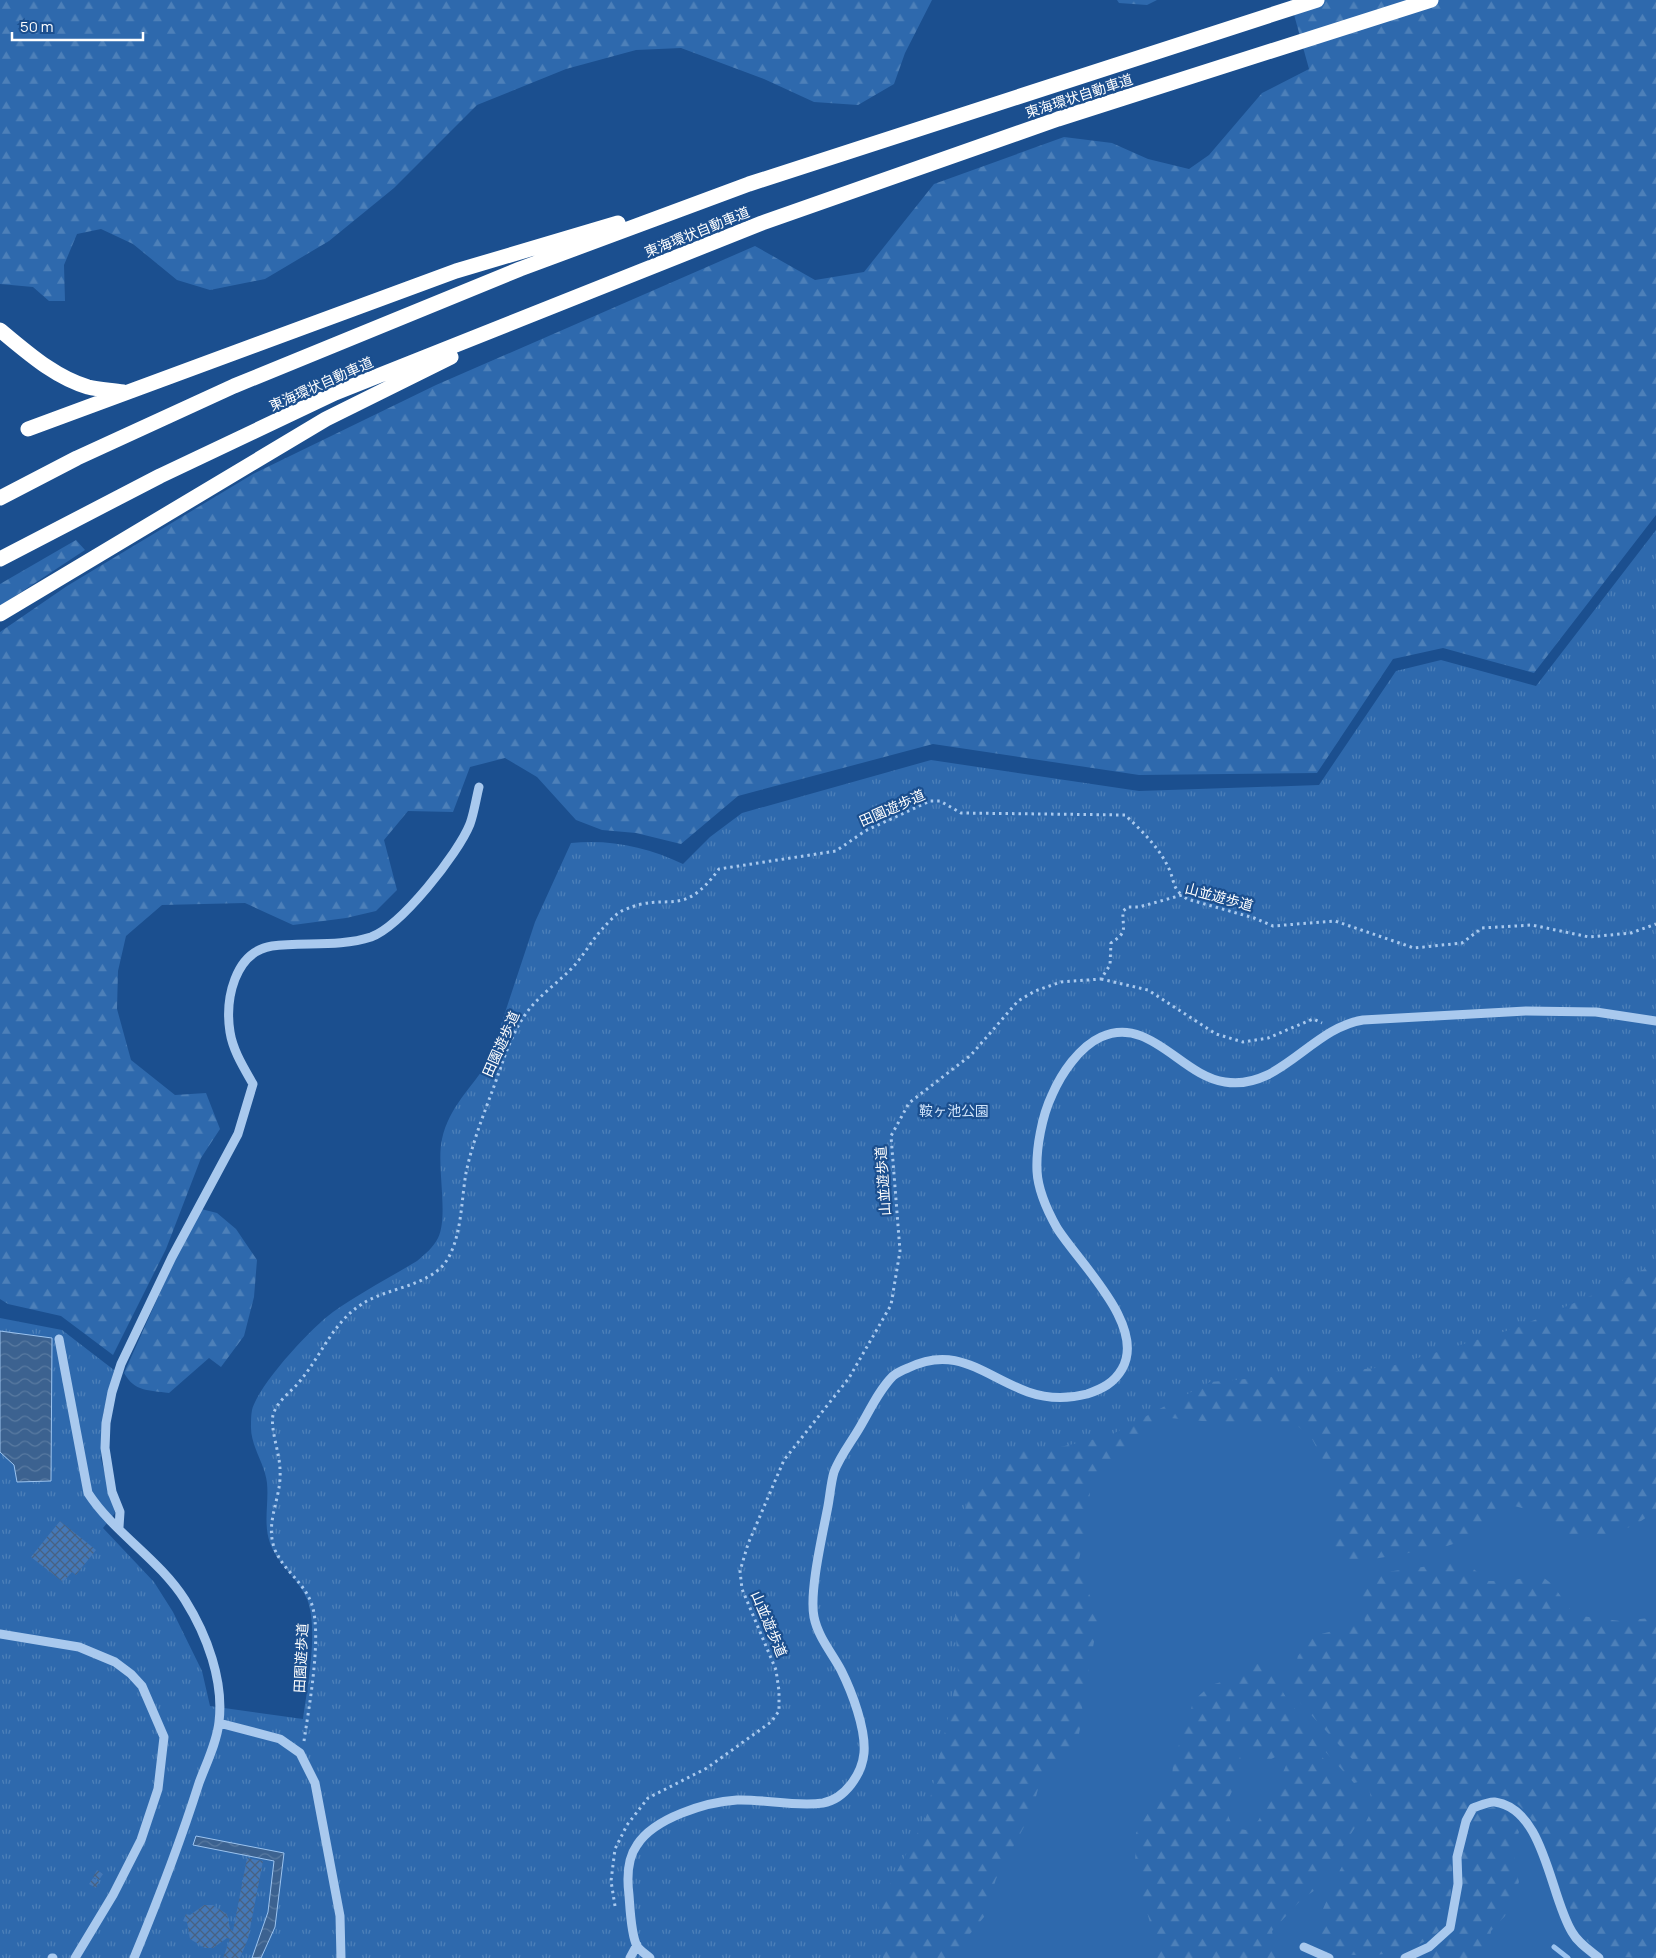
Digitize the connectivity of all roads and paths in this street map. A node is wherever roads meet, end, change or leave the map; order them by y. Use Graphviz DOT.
graph roads {
  1 [pos="1317,0"];
  2 [pos="1431,0"];
  3 [pos="749,184"];
  4 [pos="540,312"];
  5 [pos="0,330"];
  6 [pos="124,392"];
  7 [pos="28,429"];
  8 [pos="0,498"];
  9 [pos="0,559"];
  10 [pos="0,614"];
  11 [pos="479,787"];
  12 [pos="1182,895"];
  13 [pos="1656,924"];
  14 [pos="1101,979"];
  15 [pos="1656,1020"];
  16 [pos="1334,1029"];
  17 [pos="59,1339"];
  18 [pos="119,1527"];
  19 [pos="0,1634"];
  20 [pos="219,1723"];
  21 [pos="300,1753"];
  22 [pos="616,1908"];
  23 [pos="637,1945"];
  24 [pos="1304,1947"];
  25 [pos="75,1958"];
  26 [pos="134,1958"];
  27 [pos="341,1958"];
  28 [pos="630,1958"];
  29 [pos="650,1958"];
  30 [pos="1329,1958"];
  31 [pos="1405,1958"];
  32 [pos="1599,1958"];
  1 -- 3 [label="highway, 東海環状自動車道"];
  2 -- 4 [label="highway, 東海環状自動車道"];
  3 -- 6 [label="highway"];
  3 -- 8 [label="highway, 東海環状自動車道"];
  4 -- 9 [label="highway, 東海環状自動車道"];
  4 -- 10 [label="highway"];
  5 -- 6 [label="highway"];
  6 -- 7 [label="highway"];
  11 -- 18 [label="street"];
  12 -- 13 [label="path, 山並遊歩道"];
  12 -- 14 [label="path, 山並遊歩道"];
  12 -- 21 [label="path, 田園遊歩道"];
  14 -- 16 [label="path"];
  14 -- 22 [label="path, 山並遊歩道"];
  15 -- 16 [label="street"];
  16 -- 23 [label="street"];
  17 -- 18 [label="street"];
  18 -- 20 [label="street"];
  19 -- 25 [label="street"];
  20 -- 21 [label="street"];
  20 -- 26 [label="street"];
  21 -- 27 [label="street"];
  23 -- 28 [label="street"];
  23 -- 29 [label="street"];
  24 -- 30 [label="street"];
  31 -- 32 [label="street"];
}
